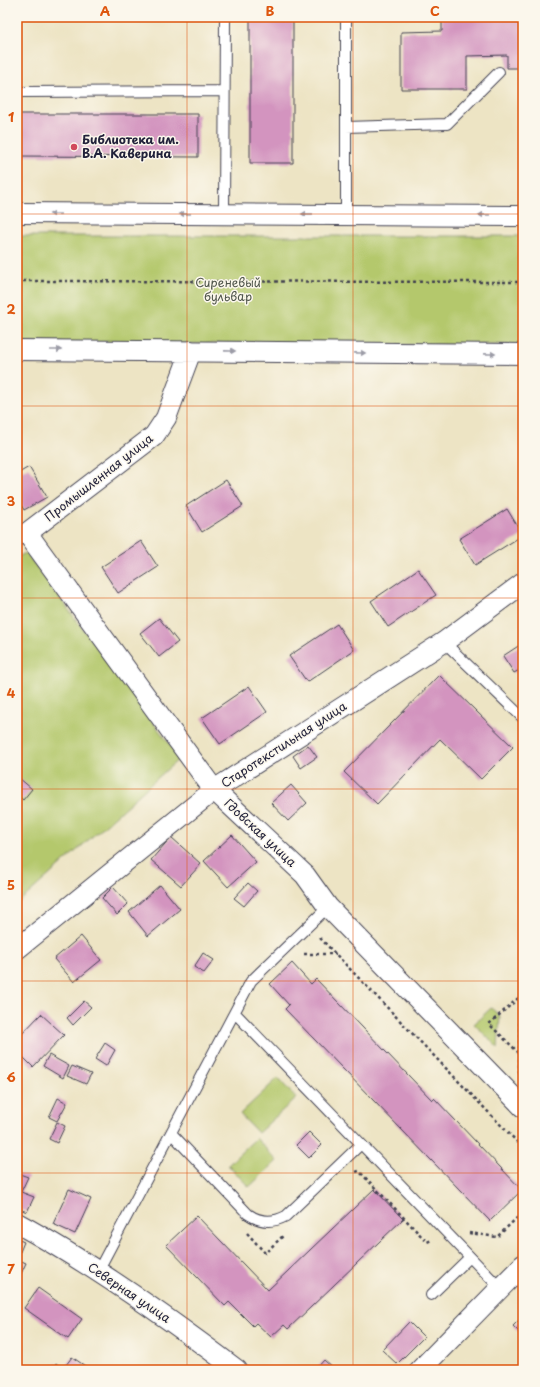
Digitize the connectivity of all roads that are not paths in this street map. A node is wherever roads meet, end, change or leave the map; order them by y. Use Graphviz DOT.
graph roads {
  1 [pos="225,17"];
  2 [pos="346,17"];
  3 [pos="498,72"];
  4 [pos="224,91"];
  5 [pos="17,92"];
  6 [pos="346,127"];
  7 [pos="17,213"];
  8 [pos="224,214"];
  9 [pos="346,215"];
  10 [pos="523,216"];
  11 [pos="17,350"];
  12 [pos="191,351"];
  13 [pos="523,354"];
  14 [pos="28,533"];
  15 [pos="523,583"];
  16 [pos="444,642"];
  17 [pos="523,718"];
  18 [pos="214,790"];
  19 [pos="328,907"];
  20 [pos="17,950"];
  21 [pos="235,1013"];
  22 [pos="523,1106"];
  23 [pos="171,1133"];
  24 [pos="362,1144"];
  25 [pos="17,1223"];
  26 [pos="470,1257"];
  27 [pos="523,1266"];
  28 [pos="98,1271"];
  29 [pos="500,1288"];
  30 [pos="431,1295"];
  31 [pos="237,1370"];
  32 [pos="420,1370"];
  1 -- 4 [label="lane"];
  2 -- 6 [label="lane"];
  3 -- 6 [label="lane"];
  4 -- 5 [label="lane"];
  4 -- 8 [label="lane"];
  6 -- 9 [label="lane"];
  8 -- 7 [label="street, one-way"];
  9 -- 8 [label="street, one-way"];
  10 -- 9 [label="street, one-way"];
  11 -- 12 [label="street, one-way"];
  12 -- 13 [label="street, one-way"];
  12 -- 14 [label="street, Промышленная улица"];
  14 -- 18 [label="street, Гдовская улица"];
  15 -- 16 [label="street, Старотекстильная улица"];
  16 -- 17 [label="lane"];
  16 -- 18 [label="street, Старотекстильная улица"];
  18 -- 19 [label="street, Гдовская улица"];
  18 -- 20 [label="street, Старотекстильная улица"];
  19 -- 21 [label="lane"];
  19 -- 22 [label="street, Гдовская улица"];
  21 -- 23 [label="lane"];
  21 -- 24 [label="lane"];
  23 -- 24 [label="lane"];
  23 -- 28 [label="lane"];
  24 -- 26 [label="lane"];
  25 -- 28 [label="street, Северная улица"];
  26 -- 29 [label="lane"];
  26 -- 30 [label="lane"];
  27 -- 29 [label="street"];
  28 -- 31 [label="street, Северная улица"];
  29 -- 32 [label="street"];
}
